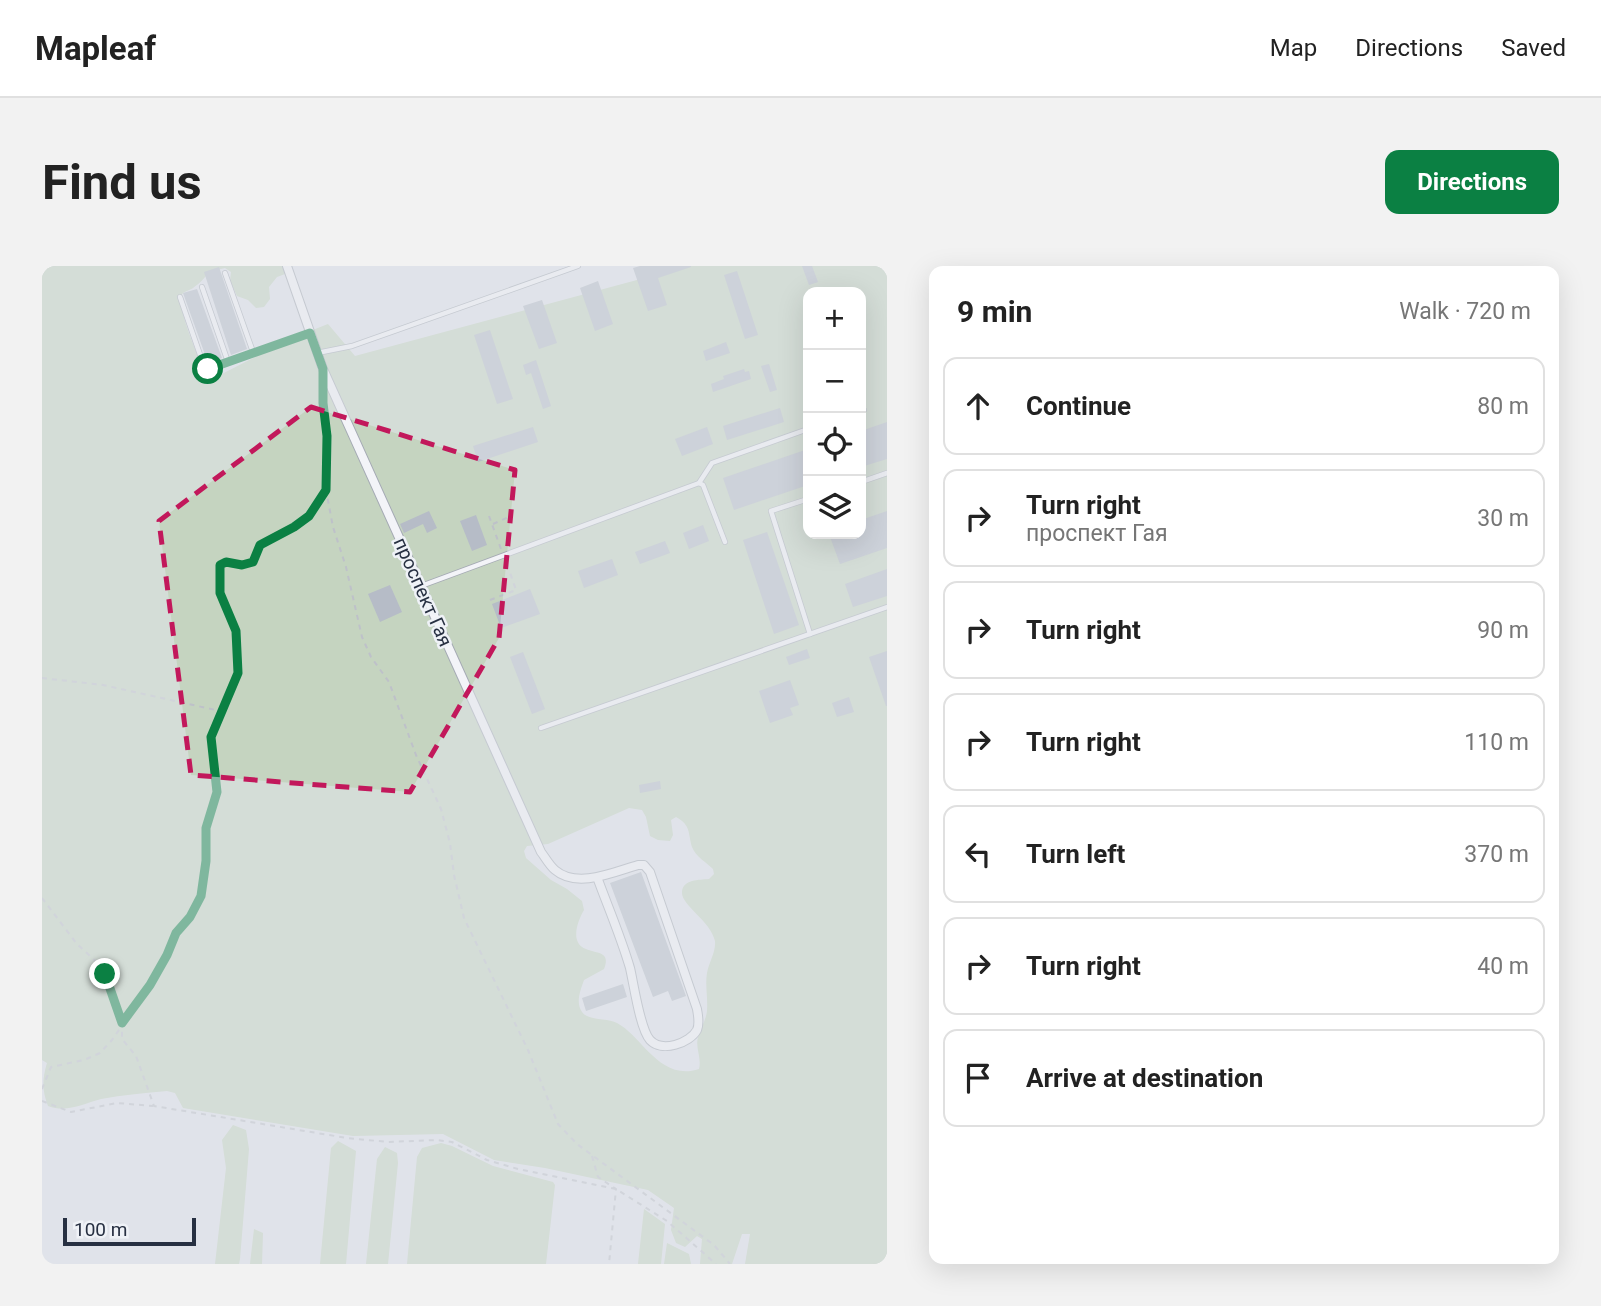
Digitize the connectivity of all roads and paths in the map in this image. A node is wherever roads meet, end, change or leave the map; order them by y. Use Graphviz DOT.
graph roads {
  1 [pos="288,266"];
  2 [pos="578,266"];
  3 [pos="225,273"];
  4 [pos="202,287"];
  5 [pos="180,297"];
  6 [pos="310,333"];
  7 [pos="253,352"];
  8 [pos="317,353"];
  9 [pos="228,362"];
  10 [pos="323,369"];
  11 [pos="803,431"];
  12 [pos="887,473"];
  13 [pos="866,480"];
  14 [pos="699,483"];
  15 [pos="326,490"];
  16 [pos="803,501"];
  17 [pos="511,516"];
  18 [pos="492,525"];
  19 [pos="724,542"];
  20 [pos="421,586"];
  21 [pos="887,607"];
  22 [pos="810,634"];
  23 [pos="42,678"];
  24 [pos="222,712"];
  25 [pos="541,728"];
  26 [pos="597,877"];
  27 [pos="42,898"];
  28 [pos="122,1023"];
  29 [pos="42,1089"];
  30 [pos="42,1101"];
  31 [pos="154,1106"];
  32 [pos="592,1155"];
  33 [pos="616,1189"];
  34 [pos="610,1264"];
  35 [pos="716,1264"];
  36 [pos="730,1264"];
  1 -- 6 [label="street, проспект Гая"];
  2 -- 8 [label="lane"];
  3 -- 7 [label="lane"];
  4 -- 9 [label="lane"];
  5 -- 9 [label="lane"];
  6 -- 7 [label="lane"];
  6 -- 8 [label="street, проспект Гая"];
  7 -- 9 [label="lane"];
  8 -- 10 [label="street, проспект Гая"];
  10 -- 15 [label="path"];
  10 -- 20 [label="street, проспект Гая"];
  11 -- 14 [label="lane"];
  12 -- 13 [label="lane"];
  14 -- 19 [label="lane"];
  14 -- 20 [label="lane"];
  15 -- 24 [label="path"];
  15 -- 32 [label="path"];
  16 -- 22 [label="lane"];
  17 -- 18 [label="path"];
  20 -- 26 [label="street, проспект Гая"];
  21 -- 22 [label="lane"];
  22 -- 25 [label="lane"];
  23 -- 24 [label="path"];
  24 -- 28 [label="path"];
  26 -- 26 [label="street, проспект Гая"];
  27 -- 28 [label="path"];
  28 -- 29 [label="path"];
  28 -- 31 [label="path"];
  30 -- 31 [label="path"];
  31 -- 33 [label="path"];
  32 -- 33 [label="path"];
  32 -- 36 [label="path"];
  33 -- 34 [label="path"];
  33 -- 35 [label="path"];
}
